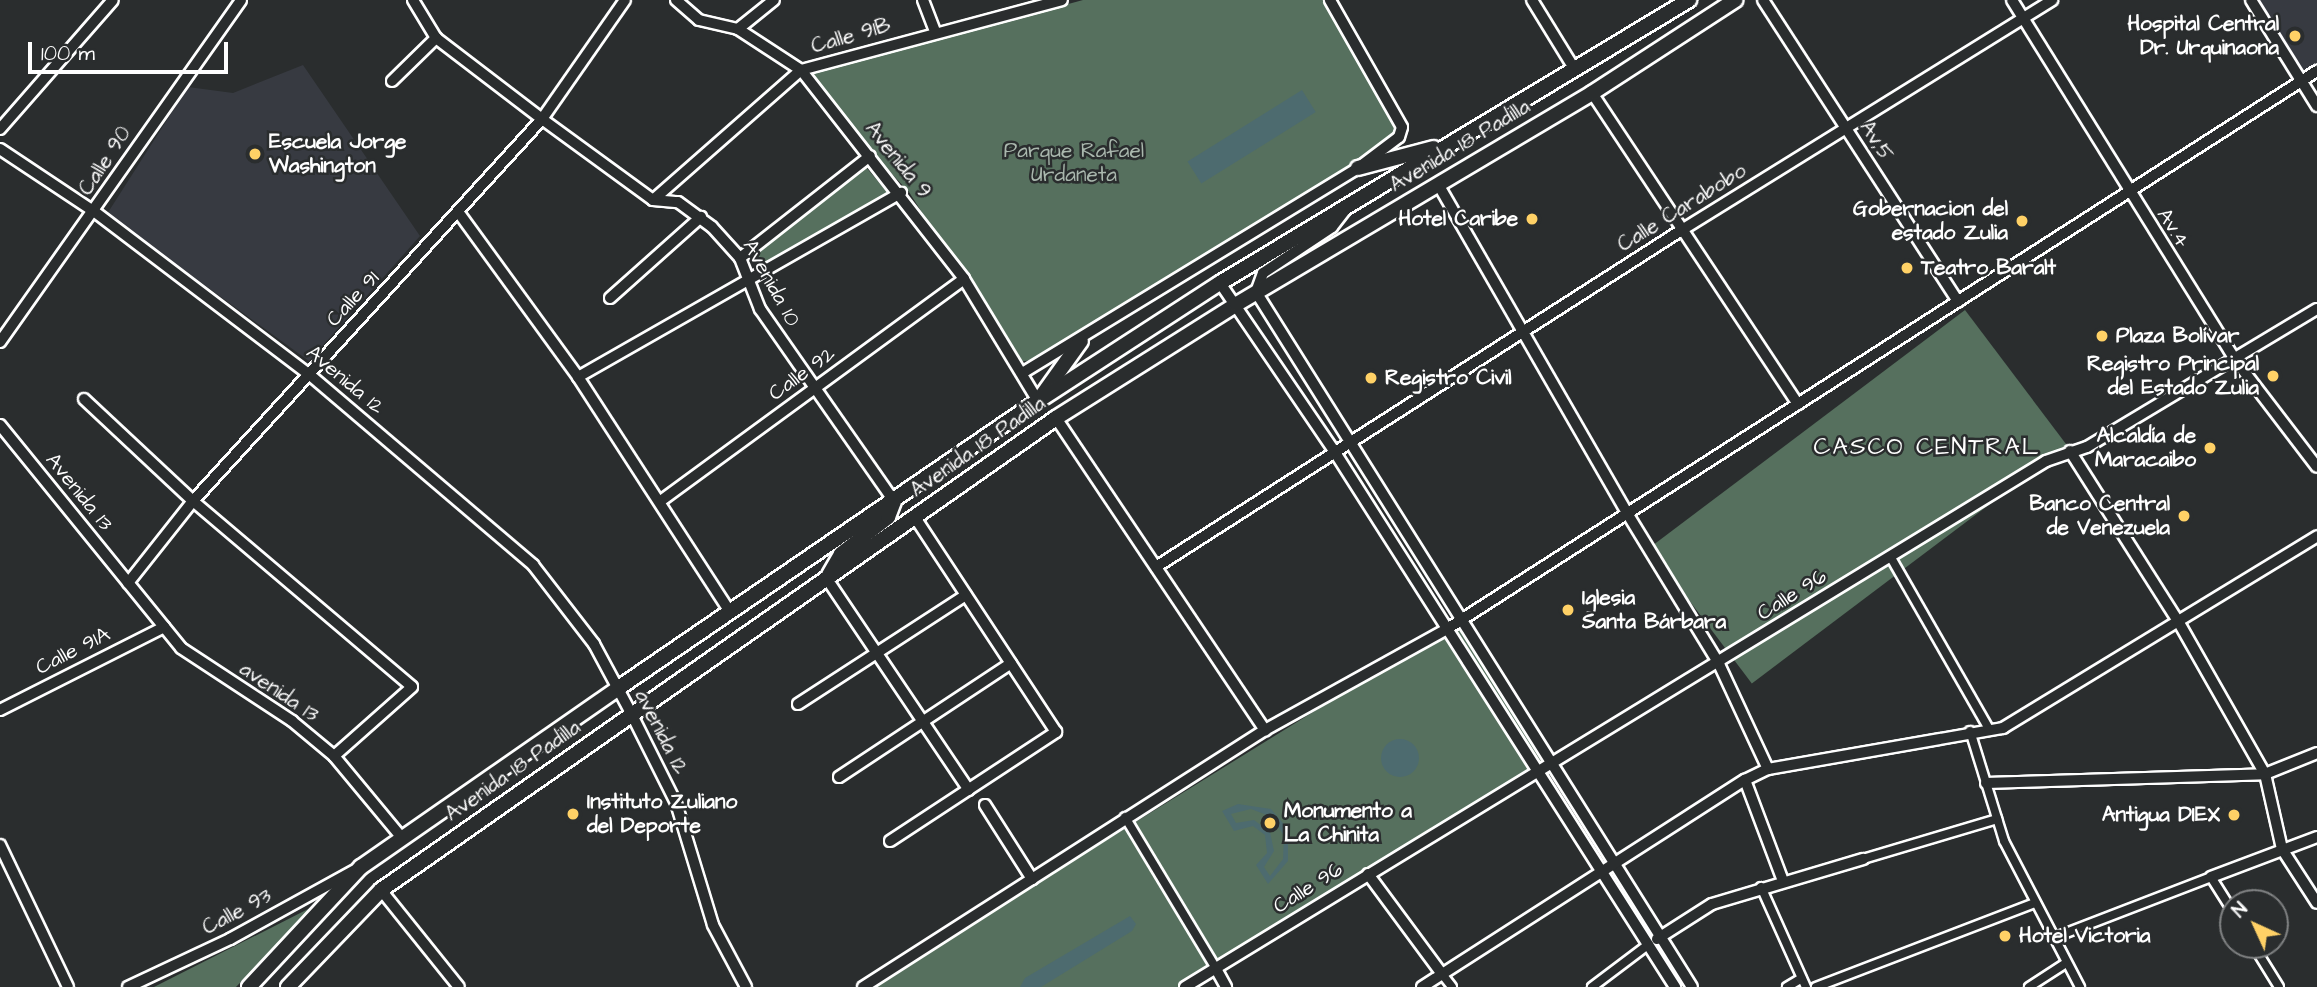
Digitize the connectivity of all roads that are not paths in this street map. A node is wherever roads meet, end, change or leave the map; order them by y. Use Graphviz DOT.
graph roads {
  1 [pos="113,0"];
  2 [pos="241,0"];
  3 [pos="413,0"];
  4 [pos="625,0"];
  5 [pos="677,0"];
  6 [pos="774,0"];
  7 [pos="923,0"];
  8 [pos="1329,0"];
  9 [pos="1532,0"];
  10 [pos="1689,0"];
  11 [pos="1735,0"];
  12 [pos="1763,0"];
  13 [pos="2012,0"];
  14 [pos="2052,0"];
  15 [pos="2251,0"];
  16 [pos="1055,1"];
  17 [pos="2023,18"];
  18 [pos="738,29"];
  19 [pos="936,32"];
  20 [pos="436,38"];
  21 [pos="802,70"];
  22 [pos="1575,70"];
  23 [pos="2317,71"];
  24 [pos="392,81"];
  25 [pos="2301,81"];
  26 [pos="1592,93"];
  27 [pos="2317,106"];
  28 [pos="542,119"];
  29 [pos="0,128"];
  30 [pos="1846,130"];
  31 [pos="1452,144"];
  32 [pos="0,149"];
  33 [pos="870,156"];
  34 [pos="1358,168"];
  35 [pos="1438,184"];
  36 [pos="901,193"];
  37 [pos="2129,195"];
  38 [pos="653,200"];
  39 [pos="1350,203"];
  40 [pos="95,212"];
  41 [pos="459,213"];
  42 [pos="701,217"];
  43 [pos="1680,231"];
  44 [pos="740,258"];
  45 [pos="964,279"];
  46 [pos="747,282"];
  47 [pos="1220,283"];
  48 [pos="1256,292"];
  49 [pos="610,298"];
  50 [pos="1958,301"];
  51 [pos="1237,304"];
  52 [pos="2317,309"];
  53 [pos="1521,332"];
  54 [pos="1081,341"];
  55 [pos="0,342"];
  56 [pos="2236,361"];
  57 [pos="1024,372"];
  58 [pos="310,375"];
  59 [pos="578,377"];
  60 [pos="813,390"];
  61 [pos="84,400"];
  62 [pos="1038,401"];
  63 [pos="1798,404"];
  64 [pos="1056,418"];
  65 [pos="0,425"];
  66 [pos="1352,441"];
  67 [pos="2070,451"];
  68 [pos="1336,454"];
  69 [pos="2317,467"];
  70 [pos="662,500"];
  71 [pos="193,501"];
  72 [pos="894,501"];
  73 [pos="1627,513"];
  74 [pos="915,517"];
  75 [pos="2317,536"];
  76 [pos="1890,556"];
  77 [pos="1156,567"];
  78 [pos="827,579"];
  79 [pos="128,583"];
  80 [pos="966,595"];
  81 [pos="730,612"];
  82 [pos="1462,619"];
  83 [pos="2178,621"];
  84 [pos="164,627"];
  85 [pos="1447,629"];
  86 [pos="877,655"];
  87 [pos="1011,663"];
  88 [pos="1719,664"];
  89 [pos="617,689"];
  90 [pos="798,704"];
  91 [pos="0,710"];
  92 [pos="632,715"];
  93 [pos="923,723"];
  94 [pos="1989,729"];
  95 [pos="1265,730"];
  96 [pos="1970,731"];
  97 [pos="2317,753"];
  98 [pos="334,756"];
  99 [pos="1555,763"];
  100 [pos="1768,769"];
  101 [pos="1535,770"];
  102 [pos="2265,774"];
  103 [pos="839,777"];
  104 [pos="1745,780"];
  105 [pos="1986,783"];
  106 [pos="968,790"];
  107 [pos="985,805"];
  108 [pos="1125,817"];
  109 [pos="1997,819"];
  110 [pos="2317,837"];
  111 [pos="403,839"];
  112 [pos="890,841"];
  113 [pos="0,845"];
  114 [pos="2283,849"];
  115 [pos="1863,859"];
  116 [pos="1616,864"];
  117 [pos="361,867"];
  118 [pos="1601,873"];
  119 [pos="1368,874"];
  120 [pos="2211,877"];
  121 [pos="1032,878"];
  122 [pos="1783,881"];
  123 [pos="1761,887"];
  124 [pos="381,890"];
  125 [pos="2219,890"];
  126 [pos="2035,903"];
  127 [pos="2317,903"];
  128 [pos="1661,936"];
  129 [pos="2053,937"];
  130 [pos="1649,944"];
  131 [pos="277,957"];
  132 [pos="2262,959"];
  133 [pos="2066,963"];
  134 [pos="1215,967"];
  135 [pos="1442,974"];
  136 [pos="1802,978"];
  137 [pos="68,987"];
  138 [pos="128,987"];
  139 [pos="249,987"];
  140 [pos="264,987"];
  141 [pos="288,987"];
  142 [pos="459,987"];
  143 [pos="746,987"];
  144 [pos="863,987"];
  145 [pos="1185,987"];
  146 [pos="1226,987"];
  147 [pos="1422,987"];
  148 [pos="1452,987"];
  149 [pos="1592,987"];
  150 [pos="1675,987"];
  151 [pos="1692,987"];
  152 [pos="1787,987"];
  153 [pos="1806,987"];
  154 [pos="1816,987"];
  155 [pos="2029,987"];
  156 [pos="2080,987"];
  157 [pos="2279,987"];
  1 -- 29 [label="street"];
  2 -- 40 [label="street, Calle 90"];
  3 -- 20 [label="street, Avenida 10"];
  4 -- 28 [label="street, Calle 91"];
  5 -- 18 [label="street, Avenida 9"];
  6 -- 18 [label="street"];
  7 -- 19 [label="street"];
  8 -- 34 [label="street"];
  9 -- 22 [label="street"];
  10 -- 22 [label="street, Avenida 18 Padilla"];
  11 -- 26 [label="street, Avenida 18 Padilla"];
  12 -- 30 [label="street, Av,5"];
  13 -- 17 [label="street, Av.4"];
  14 -- 17 [label="street, Calle Carabobo"];
  15 -- 25 [label="street"];
  16 -- 19 [label="street, Calle 91B"];
  17 -- 30 [label="street, Calle Carabobo"];
  17 -- 37 [label="street, Av.4"];
  18 -- 21 [label="street, Avenida 9"];
  19 -- 21 [label="street, Calle 91B"];
  20 -- 24 [label="street"];
  20 -- 28 [label="street, Avenida 10"];
  21 -- 33 [label="street, Avenida 9"];
  21 -- 38 [label="street, Calle 91B"];
  22 -- 31 [label="street, Avenida 18 Padilla"];
  23 -- 25 [label="street"];
  25 -- 27 [label="street"];
  25 -- 37 [label="street"];
  26 -- 35 [label="street, Avenida 18 Padilla"];
  26 -- 43 [label="street"];
  28 -- 38 [label="street, Avenida 10"];
  28 -- 41 [label="street, Calle 91"];
  30 -- 43 [label="street, Calle Carabobo"];
  30 -- 50 [label="street, Av,5"];
  31 -- 34 [label="street"];
  31 -- 39 [label="street, Avenida 18 Padilla"];
  32 -- 40 [label="street, Avenida 12"];
  33 -- 36 [label="street, Avenida 9"];
  33 -- 44 [label="street"];
  34 -- 54 [label="street"];
  35 -- 48 [label="street, Avenida 18 Padilla"];
  35 -- 53 [label="street"];
  36 -- 45 [label="street, Avenida 9"];
  36 -- 46 [label="street"];
  37 -- 50 [label="street"];
  37 -- 56 [label="street, Av.4"];
  38 -- 42 [label="street, Avenida 10"];
  39 -- 47 [label="street, Avenida 18 Padilla"];
  39 -- 48 [label="street"];
  40 -- 55 [label="street, Calle 90"];
  40 -- 58 [label="street, Avenida 12"];
  41 -- 58 [label="street, Calle 91"];
  41 -- 59 [label="street"];
  42 -- 44 [label="street, Avenida 10"];
  42 -- 49 [label="street"];
  43 -- 53 [label="street, Calle Carabobo"];
  43 -- 63 [label="street"];
  44 -- 46 [label="street, Avenida 10"];
  45 -- 57 [label="street, Avenida 9"];
  45 -- 60 [label="street, Calle 92"];
  46 -- 59 [label="street"];
  46 -- 60 [label="street, Avenida 10"];
  47 -- 51 [label="street"];
  47 -- 62 [label="street, Avenida 18 Padilla"];
  48 -- 51 [label="street, Avenida 18 Padilla"];
  48 -- 66 [label="street"];
  50 -- 63 [label="street"];
  51 -- 64 [label="street, Avenida 18 Padilla"];
  51 -- 68 [label="street"];
  52 -- 56 [label="street, Calle 96"];
  53 -- 66 [label="street, Calle Carabobo"];
  53 -- 73 [label="street"];
  54 -- 57 [label="street"];
  54 -- 62 [label="street"];
  56 -- 67 [label="street, Calle 96"];
  56 -- 69 [label="street, Av.4"];
  57 -- 62 [label="street, Avenida 9"];
  58 -- 71 [label="street, Calle 91"];
  58 -- 89 [label="street, Avenida 12"];
  59 -- 70 [label="street"];
  60 -- 70 [label="street, Calle 92"];
  60 -- 72 [label="street, Avenida 10"];
  61 -- 71 [label="street"];
  62 -- 72 [label="street, Avenida 18 Padilla"];
  63 -- 73 [label="street"];
  64 -- 74 [label="street, Avenida 18 Padilla"];
  64 -- 77 [label="street"];
  65 -- 79 [label="street, Avenida 13"];
  66 -- 68 [label="street, Calle Carabobo"];
  66 -- 82 [label="street"];
  67 -- 76 [label="street, Calle 96"];
  67 -- 83 [label="street"];
  68 -- 77 [label="street, Calle Carabobo"];
  68 -- 85 [label="street"];
  70 -- 81 [label="street"];
  71 -- 79 [label="street, Calle 91"];
  71 -- 98 [label="street"];
  72 -- 78 [label="street"];
  72 -- 81 [label="street, Avenida 18 Padilla"];
  73 -- 82 [label="street"];
  73 -- 88 [label="street"];
  74 -- 78 [label="street, Avenida 18 Padilla"];
  74 -- 80 [label="street"];
  75 -- 83 [label="street"];
  76 -- 88 [label="street, Calle 96"];
  76 -- 94 [label="street"];
  77 -- 95 [label="street"];
  78 -- 86 [label="street"];
  78 -- 92 [label="street, Avenida 18 Padilla"];
  79 -- 84 [label="street, avenida 13"];
  80 -- 86 [label="street"];
  80 -- 87 [label="street"];
  81 -- 89 [label="street, Avenida 18 Padilla"];
  82 -- 85 [label="street"];
  82 -- 99 [label="street"];
  83 -- 94 [label="street"];
  83 -- 102 [label="street"];
  84 -- 91 [label="street, Calle 91A"];
  84 -- 98 [label="street, avenida 13"];
  85 -- 95 [label="street"];
  85 -- 101 [label="street"];
  86 -- 90 [label="street"];
  86 -- 93 [label="street"];
  87 -- 93 [label="street"];
  87 -- 106 [label="street"];
  88 -- 99 [label="street, Calle 96"];
  88 -- 100 [label="street"];
  89 -- 92 [label="street, avenida 12"];
  89 -- 111 [label="street, Avenida 18 Padilla"];
  92 -- 124 [label="street, Avenida 18 Padilla"];
  92 -- 143 [label="street, avenida 12"];
  93 -- 103 [label="street"];
  93 -- 106 [label="street"];
  94 -- 96 [label="street"];
  95 -- 108 [label="street"];
  96 -- 100 [label="street"];
  96 -- 105 [label="street"];
  97 -- 102 [label="street"];
  98 -- 111 [label="street, avenida 13"];
  99 -- 101 [label="street, Calle 96"];
  99 -- 116 [label="street"];
  100 -- 104 [label="street"];
  101 -- 118 [label="street"];
  101 -- 119 [label="street, Calle 96"];
  102 -- 105 [label="street"];
  102 -- 114 [label="street"];
  104 -- 116 [label="street"];
  104 -- 122 [label="street"];
  105 -- 109 [label="street"];
  106 -- 112 [label="street"];
  107 -- 121 [label="street"];
  108 -- 121 [label="street"];
  108 -- 134 [label="street"];
  109 -- 115 [label="street"];
  109 -- 126 [label="street"];
  110 -- 114 [label="street"];
  111 -- 117 [label="street, Avenida 18 Padilla"];
  113 -- 137 [label="street"];
  114 -- 120 [label="street"];
  114 -- 127 [label="street"];
  115 -- 122 [label="street"];
  116 -- 118 [label="street"];
  116 -- 128 [label="street"];
  117 -- 131 [label="street, Avenida 18 Padilla"];
  117 -- 138 [label="street, Calle 93"];
  118 -- 130 [label="street"];
  118 -- 135 [label="street"];
  119 -- 134 [label="street, Calle 96"];
  119 -- 135 [label="street"];
  120 -- 125 [label="street"];
  120 -- 129 [label="street"];
  121 -- 144 [label="street"];
  122 -- 123 [label="street"];
  123 -- 128 [label="street"];
  123 -- 136 [label="street"];
  124 -- 141 [label="street, Avenida 18 Padilla"];
  124 -- 142 [label="street"];
  126 -- 129 [label="street"];
  126 -- 154 [label="street"];
  128 -- 130 [label="street"];
  128 -- 151 [label="street"];
  129 -- 133 [label="street"];
  130 -- 149 [label="street"];
  130 -- 150 [label="street"];
  131 -- 139 [label="street, Avenida 18 Padilla"];
  131 -- 140 [label="street"];
  132 -- 157 [label="street"];
  133 -- 155 [label="street"];
  133 -- 156 [label="street"];
  134 -- 145 [label="street, Calle 96"];
  134 -- 146 [label="street"];
  135 -- 147 [label="street"];
  135 -- 148 [label="street"];
  136 -- 152 [label="street"];
  136 -- 153 [label="street"];
}
